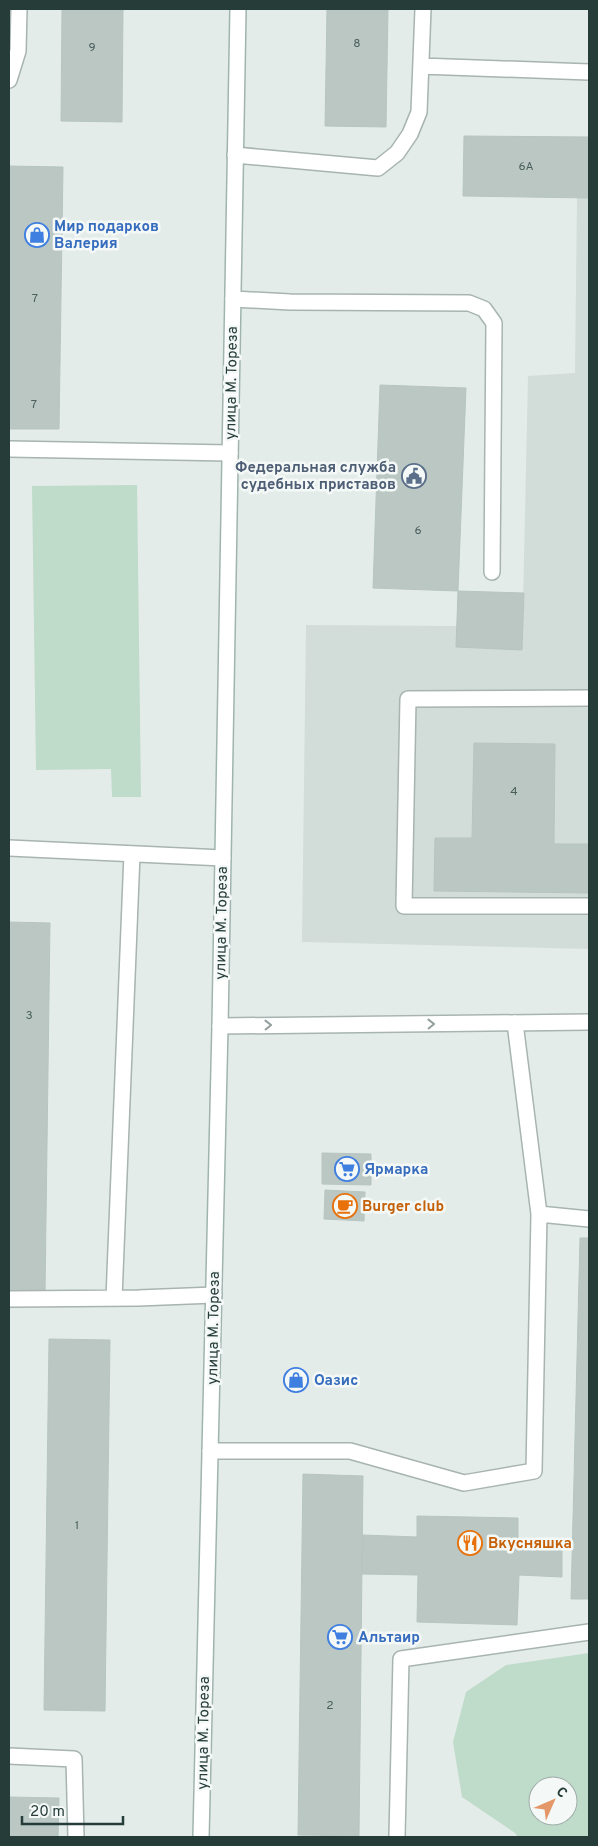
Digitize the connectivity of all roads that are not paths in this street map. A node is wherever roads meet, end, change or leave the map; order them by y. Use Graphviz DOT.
graph roads {
  1 [pos="19,9"];
  2 [pos="238,9"];
  3 [pos="423,9"];
  4 [pos="420,66"];
  5 [pos="589,72"];
  6 [pos="9,80"];
  7 [pos="235,156"];
  8 [pos="233,299"];
  9 [pos="9,449"];
  10 [pos="230,453"];
  11 [pos="492,572"];
  12 [pos="589,698"];
  13 [pos="9,848"];
  14 [pos="132,854"];
  15 [pos="223,858"];
  16 [pos="589,906"];
  17 [pos="589,1022"];
  18 [pos="515,1023"];
  19 [pos="220,1026"];
  20 [pos="539,1214"];
  21 [pos="589,1219"];
  22 [pos="214,1295"];
  23 [pos="114,1298"];
  24 [pos="9,1299"];
  25 [pos="210,1452"];
  26 [pos="589,1632"];
  27 [pos="9,1756"];
  28 [pos="76,1837"];
  29 [pos="201,1837"];
  30 [pos="397,1837"];
  1 -- 6 [label="street"];
  2 -- 7 [label="street, улица М. Тореза"];
  3 -- 4 [label="street"];
  4 -- 5 [label="street"];
  4 -- 7 [label="street"];
  7 -- 8 [label="street, улица М. Тореза"];
  8 -- 10 [label="street, улица М. Тореза"];
  8 -- 11 [label="street"];
  9 -- 10 [label="street"];
  10 -- 15 [label="street, улица М. Тореза"];
  12 -- 16 [label="street"];
  13 -- 14 [label="street"];
  14 -- 15 [label="street"];
  14 -- 23 [label="street"];
  15 -- 19 [label="street, улица М. Тореза"];
  17 -- 18 [label="street"];
  19 -- 18 [label="street, one-way"];
  18 -- 20 [label="street"];
  19 -- 22 [label="street, улица М. Тореза"];
  20 -- 21 [label="street"];
  20 -- 25 [label="street"];
  22 -- 23 [label="street"];
  22 -- 25 [label="street, улица М. Тореза"];
  23 -- 24 [label="street"];
  25 -- 29 [label="street, улица М. Тореза"];
  26 -- 30 [label="street"];
  27 -- 28 [label="street"];
}
